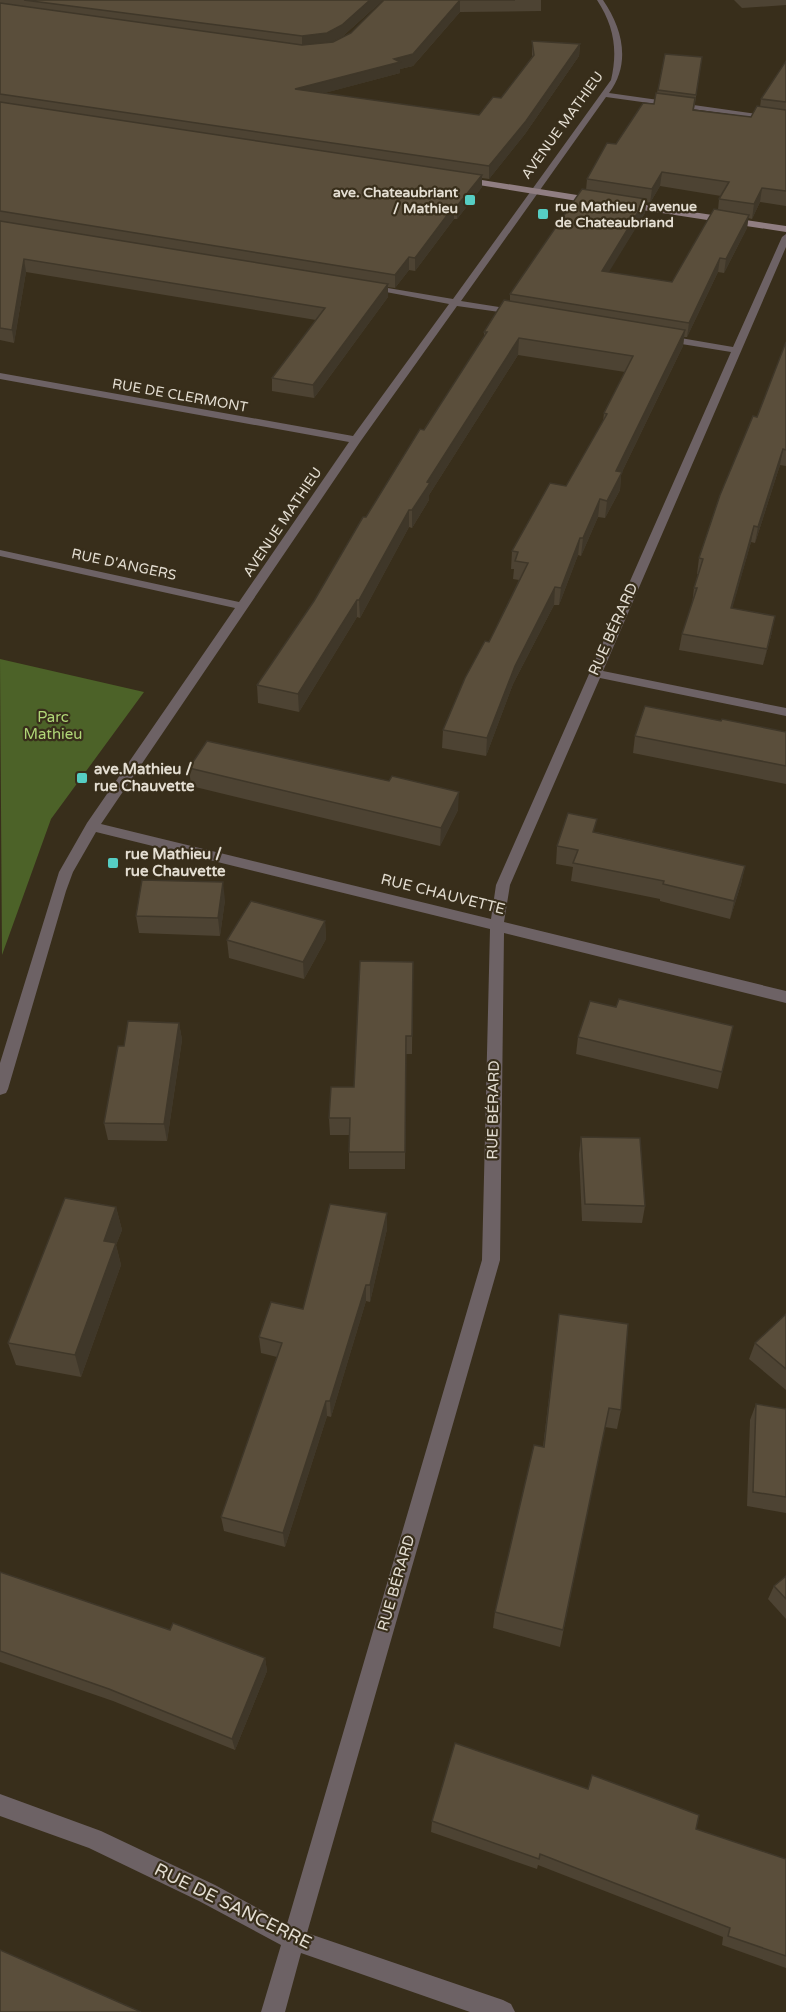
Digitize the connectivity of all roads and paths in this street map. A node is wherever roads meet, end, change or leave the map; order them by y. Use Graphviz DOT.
graph roads {
  1 [pos="600,0"];
  2 [pos="605,95"];
  3 [pos="786,120"];
  4 [pos="459,179"];
  5 [pos="533,191"];
  6 [pos="604,202"];
  7 [pos="615,203"];
  8 [pos="786,229"];
  9 [pos="786,237"];
  10 [pos="362,287"];
  11 [pos="454,302"];
  12 [pos="527,315"];
  13 [pos="651,336"];
  14 [pos="735,350"];
  15 [pos="0,376"];
  16 [pos="356,440"];
  17 [pos="0,553"];
  18 [pos="242,606"];
  19 [pos="594,673"];
  20 [pos="786,712"];
  21 [pos="92,826"];
  22 [pos="496,924"];
  23 [pos="786,997"];
  24 [pos="0,1089"];
  25 [pos="0,1805"];
  26 [pos="292,1940"];
  27 [pos="273,2012"];
  28 [pos="503,2012"];
  1 -- 2 [label="street, AVENUE MATHIEU"];
  2 -- 3 [label="street"];
  2 -- 5 [label="street, AVENUE MATHIEU"];
  4 -- 5 [label="street"];
  5 -- 6 [label="street"];
  5 -- 11 [label="street, AVENUE MATHIEU"];
  7 -- 8 [label="street"];
  9 -- 14 [label="street, RUE BÉRARD"];
  10 -- 11 [label="street"];
  11 -- 12 [label="street"];
  11 -- 16 [label="street, AVENUE MATHIEU"];
  13 -- 14 [label="street"];
  14 -- 19 [label="street, RUE BÉRARD"];
  15 -- 16 [label="street, RUE DE CLERMONT"];
  16 -- 18 [label="street, AVENUE MATHIEU"];
  17 -- 18 [label="street, RUE D'ANGERS"];
  18 -- 21 [label="street, AVENUE MATHIEU"];
  19 -- 20 [label="street"];
  19 -- 22 [label="street, RUE BÉRARD"];
  21 -- 22 [label="street, RUE CHAUVETTE"];
  21 -- 24 [label="street, AVENUE MATHIEU"];
  22 -- 23 [label="street, RUE CHAUVETTE"];
  22 -- 26 [label="street, RUE BÉRARD"];
  25 -- 26 [label="street, RUE DE SANCERRE"];
  26 -- 27 [label="street, RUE BÉRARD"];
  26 -- 28 [label="street, RUE DE SANCERRE"];
}
